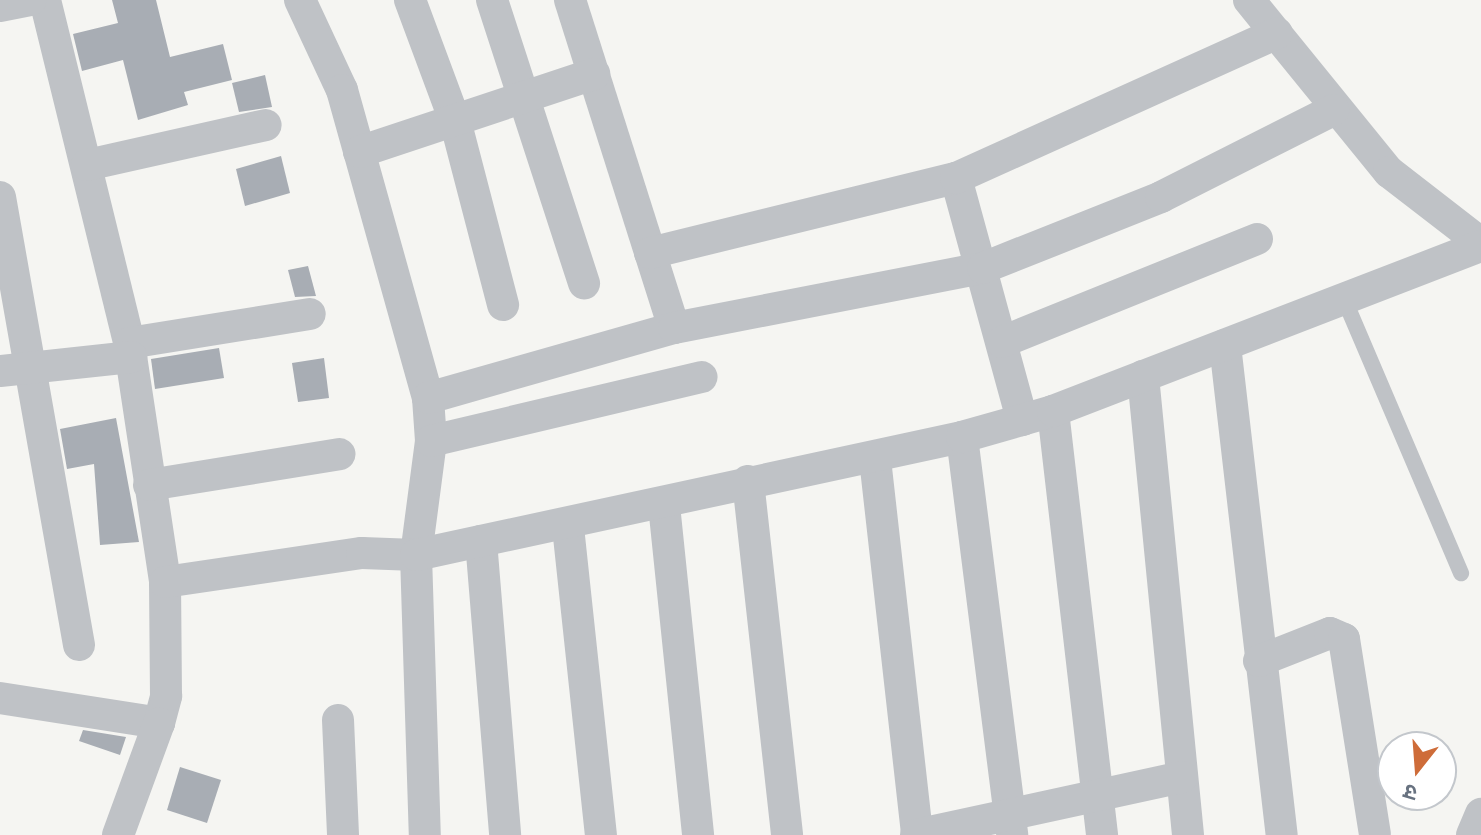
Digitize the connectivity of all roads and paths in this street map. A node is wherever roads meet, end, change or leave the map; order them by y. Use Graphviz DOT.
graph roads {
  1 [pos="30,0"];
  2 [pos="45,0"];
  3 [pos="300,0"];
  4 [pos="410,0"];
  5 [pos="492,0"];
  6 [pos="570,0"];
  7 [pos="1249,0"];
  8 [pos="0,6"];
  9 [pos="1277,33"];
  10 [pos="594,74"];
  11 [pos="526,102"];
  12 [pos="1333,110"];
  13 [pos="456,124"];
  14 [pos="266,125"];
  15 [pos="359,152"];
  16 [pos="87,165"];
  17 [pos="956,178"];
  18 [pos="0,197"];
  19 [pos="1257,239"];
  20 [pos="1481,244"];
  21 [pos="650,253"];
  22 [pos="983,268"];
  23 [pos="584,283"];
  24 [pos="1345,301"];
  25 [pos="503,305"];
  26 [pos="310,314"];
  27 [pos="674,328"];
  28 [pos="1002,342"];
  29 [pos="1225,345"];
  30 [pos="130,350"];
  31 [pos="15,369"];
  32 [pos="1143,376"];
  33 [pos="702,377"];
  34 [pos="428,398"];
  35 [pos="1053,411"];
  36 [pos="1022,420"];
  37 [pos="962,437"];
  38 [pos="431,441"];
  39 [pos="340,454"];
  40 [pos="875,459"];
  41 [pos="748,481"];
  42 [pos="149,485"];
  43 [pos="664,505"];
  44 [pos="568,527"];
  45 [pos="481,541"];
  46 [pos="409,556"];
  47 [pos="1461,573"];
  48 [pos="165,582"];
  49 [pos="79,645"];
  50 [pos="1259,661"];
  51 [pos="0,698"];
  52 [pos="338,720"];
  53 [pos="159,723"];
  54 [pos="1182,777"];
  55 [pos="1097,794"];
  56 [pos="1481,814"];
  57 [pos="1011,824"];
  58 [pos="1375,834"];
  59 [pos="118,835"];
  60 [pos="343,835"];
  61 [pos="425,835"];
  62 [pos="505,835"];
  63 [pos="601,835"];
  64 [pos="698,835"];
  65 [pos="787,835"];
  66 [pos="917,835"];
  67 [pos="1102,835"];
  68 [pos="1188,835"];
  69 [pos="1282,835"];
  70 [pos="1472,835"];
  1 -- 8 [label="street"];
  2 -- 16 [label="street"];
  3 -- 15 [label="street"];
  4 -- 13 [label="street"];
  5 -- 11 [label="street"];
  6 -- 10 [label="street"];
  7 -- 9 [label="street"];
  9 -- 12 [label="street"];
  9 -- 17 [label="street"];
  10 -- 11 [label="street"];
  10 -- 21 [label="street"];
  11 -- 13 [label="street"];
  11 -- 23 [label="street"];
  12 -- 20 [label="street"];
  12 -- 22 [label="street"];
  13 -- 15 [label="street"];
  13 -- 25 [label="street"];
  14 -- 16 [label="street"];
  15 -- 34 [label="street"];
  16 -- 30 [label="street"];
  17 -- 21 [label="street"];
  17 -- 22 [label="street"];
  18 -- 31 [label="street"];
  19 -- 28 [label="street"];
  20 -- 24 [label="street"];
  21 -- 27 [label="street"];
  22 -- 27 [label="street"];
  22 -- 28 [label="street"];
  24 -- 29 [label="street"];
  24 -- 47 [label="lane"];
  26 -- 30 [label="street"];
  27 -- 34 [label="street"];
  28 -- 36 [label="street"];
  29 -- 32 [label="street"];
  29 -- 50 [label="street"];
  30 -- 31 [label="street"];
  30 -- 42 [label="street"];
  31 -- 49 [label="street"];
  32 -- 35 [label="street"];
  32 -- 54 [label="street"];
  33 -- 38 [label="street"];
  34 -- 38 [label="street"];
  35 -- 36 [label="street"];
  35 -- 55 [label="street"];
  36 -- 37 [label="street"];
  37 -- 40 [label="street"];
  37 -- 57 [label="street"];
  38 -- 46 [label="street"];
  39 -- 42 [label="street"];
  40 -- 41 [label="street"];
  40 -- 66 [label="street"];
  41 -- 43 [label="street"];
  41 -- 65 [label="street"];
  42 -- 48 [label="street"];
  43 -- 44 [label="street"];
  43 -- 64 [label="street"];
  44 -- 45 [label="street"];
  44 -- 63 [label="street"];
  45 -- 46 [label="street"];
  45 -- 62 [label="street"];
  46 -- 48 [label="street"];
  46 -- 61 [label="street"];
  48 -- 53 [label="street"];
  50 -- 58 [label="street"];
  50 -- 69 [label="street"];
  51 -- 53 [label="street"];
  52 -- 60 [label="street"];
  53 -- 59 [label="street"];
  54 -- 55 [label="street"];
  54 -- 68 [label="street"];
  55 -- 57 [label="street"];
  55 -- 67 [label="street"];
  56 -- 70 [label="street"];
  57 -- 66 [label="street"];
}
